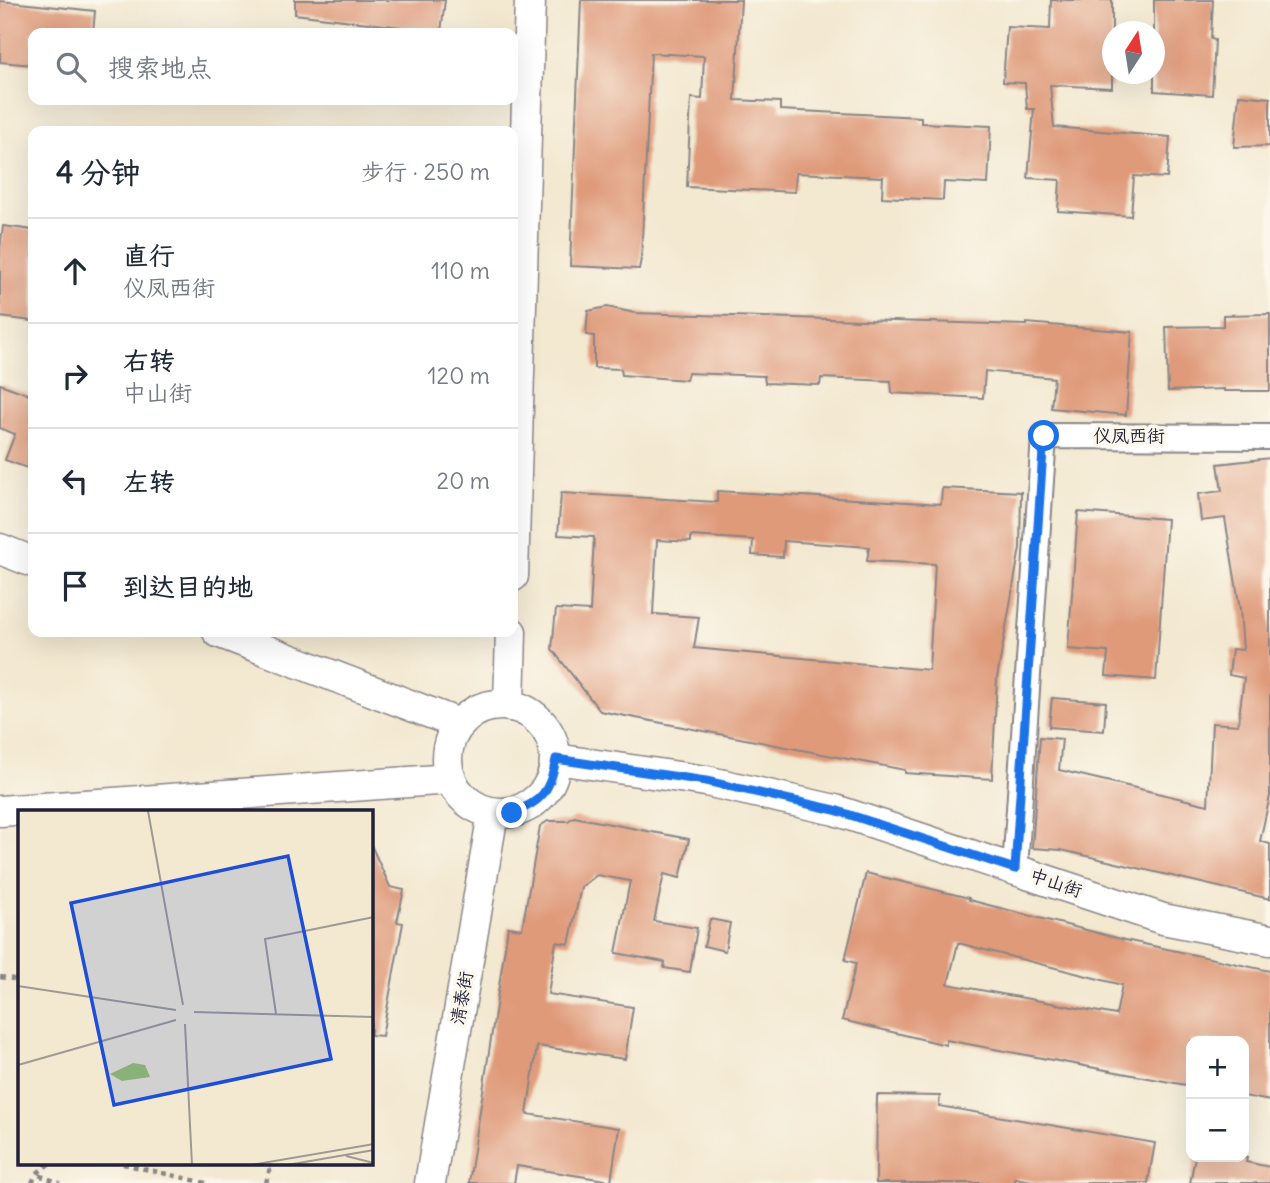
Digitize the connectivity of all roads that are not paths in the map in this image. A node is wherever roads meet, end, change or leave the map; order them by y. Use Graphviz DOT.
graph roads {
  1 [pos="530,0"];
  2 [pos="518,407"];
  3 [pos="1270,437"];
  4 [pos="0,549"];
  5 [pos="28,560"];
  6 [pos="231,637"];
  7 [pos="511,637"];
  8 [pos="509,706"];
  9 [pos="461,722"];
  10 [pos="556,759"];
  11 [pos="451,779"];
  12 [pos="0,811"];
  13 [pos="493,813"];
  14 [pos="1015,869"];
  15 [pos="1270,940"];
  16 [pos="430,1183"];
  1 -- 2 [label="street"];
  3 -- 14 [label="street, 仪凤西街"];
  4 -- 5 [label="street"];
  6 -- 9 [label="street"];
  7 -- 8 [label="street"];
  8 -- 9 [label="street"];
  8 -- 10 [label="street"];
  9 -- 11 [label="street"];
  10 -- 13 [label="street"];
  10 -- 14 [label="street, 中山街"];
  11 -- 12 [label="street"];
  11 -- 13 [label="street"];
  13 -- 16 [label="street, 清泰街"];
  14 -- 15 [label="street, 中山街"];
}
